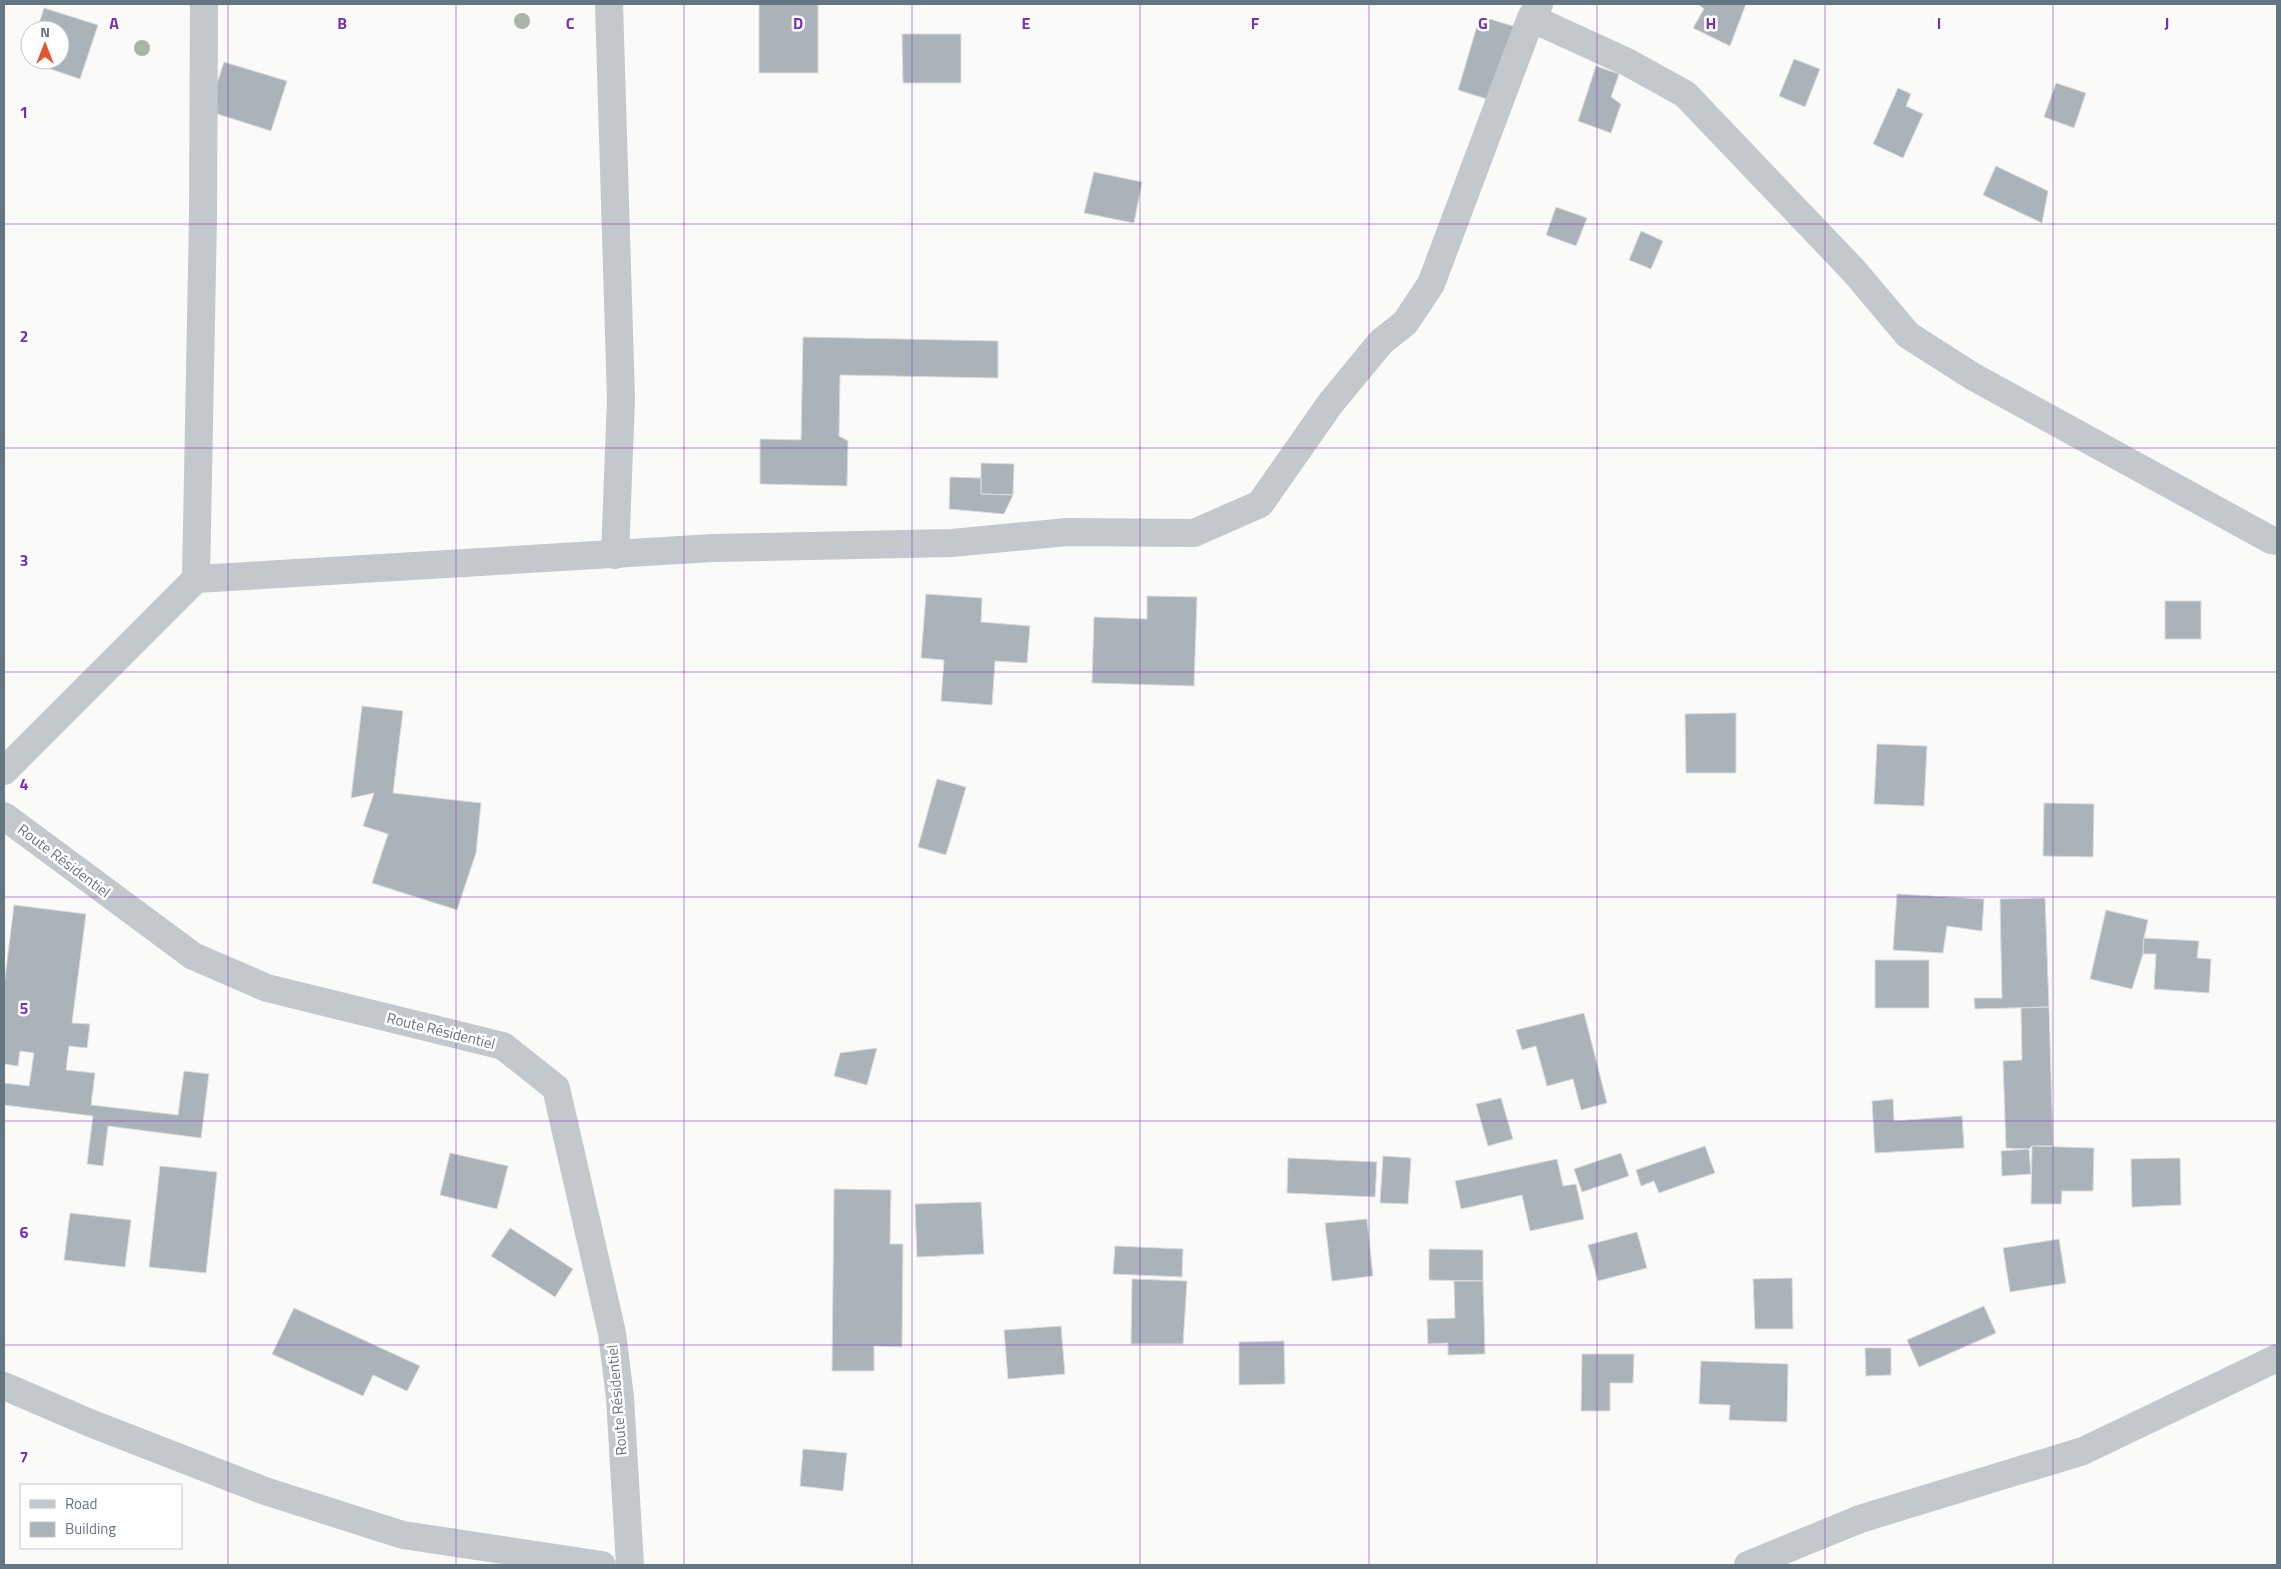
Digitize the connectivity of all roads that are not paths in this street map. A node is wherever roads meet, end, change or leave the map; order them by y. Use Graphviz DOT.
graph roads {
  1 [pos="204,4"];
  2 [pos="609,4"];
  3 [pos="1535,11"];
  4 [pos="2277,541"];
  5 [pos="615,555"];
  6 [pos="196,579"];
  7 [pos="4,771"];
  8 [pos="4,816"];
  9 [pos="2277,1358"];
  10 [pos="4,1386"];
  11 [pos="602,1565"];
  12 [pos="630,1565"];
  13 [pos="1748,1565"];
  1 -- 6 [label="street"];
  2 -- 5 [label="street"];
  3 -- 4 [label="street"];
  3 -- 5 [label="street"];
  5 -- 6 [label="street"];
  6 -- 7 [label="street"];
  8 -- 12 [label="street, Route Résidentiel"];
  9 -- 13 [label="street"];
  10 -- 11 [label="street"];
}
